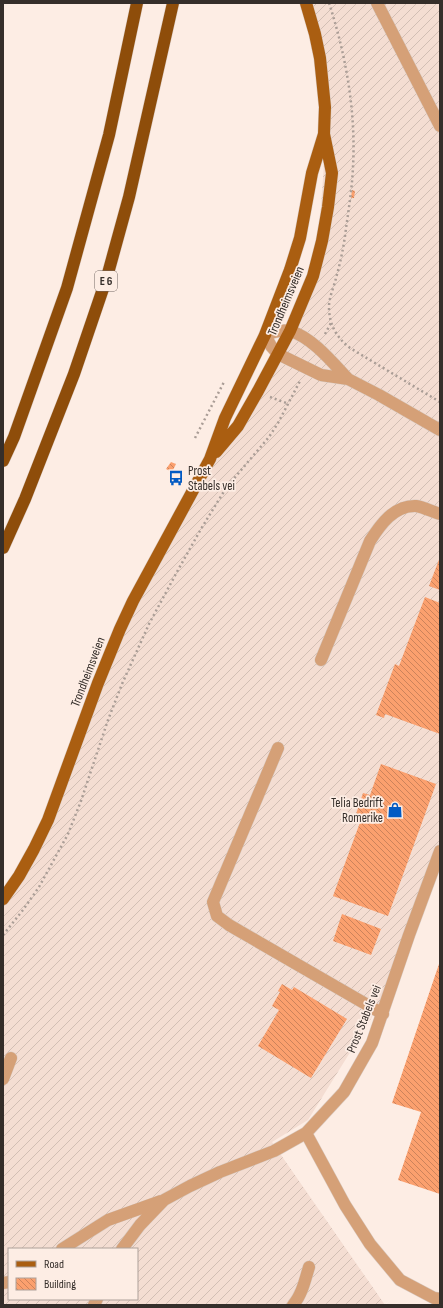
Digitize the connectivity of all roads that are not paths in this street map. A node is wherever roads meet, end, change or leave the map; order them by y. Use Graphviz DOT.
graph roads {
  1 [pos="137,3"];
  2 [pos="173,3"];
  3 [pos="306,3"];
  4 [pos="377,3"];
  5 [pos="440,126"];
  6 [pos="324,134"];
  7 [pos="290,331"];
  8 [pos="265,335"];
  9 [pos="278,354"];
  10 [pos="348,379"];
  11 [pos="440,430"];
  12 [pos="210,459"];
  13 [pos="3,461"];
  14 [pos="440,514"];
  15 [pos="3,548"];
  16 [pos="321,660"];
  17 [pos="278,748"];
  18 [pos="440,851"];
  19 [pos="3,899"];
  20 [pos="383,1014"];
  21 [pos="11,1058"];
  22 [pos="3,1079"];
  23 [pos="306,1133"];
  24 [pos="164,1200"];
  25 [pos="64,1248"];
  26 [pos="123,1248"];
  27 [pos="309,1267"];
  28 [pos="440,1299"];
  29 [pos="293,1305"];
  1 -- 13 [label="highway"];
  2 -- 15 [label="highway, E 6"];
  3 -- 6 [label="main road, Trondheimsveien"];
  4 -- 5 [label="street"];
  6 -- 7 [label="main road, Trondheimsveien"];
  6 -- 8 [label="main road, Trondheimsveien"];
  7 -- 8 [label="street"];
  7 -- 9 [label="main road, Trondheimsveien"];
  7 -- 10 [label="street"];
  8 -- 9 [label="street"];
  8 -- 12 [label="main road, Trondheimsveien"];
  9 -- 10 [label="street"];
  9 -- 12 [label="main road, Trondheimsveien"];
  10 -- 11 [label="street"];
  12 -- 19 [label="main road, Trondheimsveien"];
  14 -- 16 [label="street"];
  17 -- 20 [label="street"];
  18 -- 20 [label="street, Prost Stabels vei"];
  20 -- 23 [label="street, Prost Stabels vei"];
  21 -- 22 [label="street"];
  23 -- 24 [label="street, Prost Stabels vei"];
  23 -- 28 [label="street"];
  24 -- 25 [label="street"];
  24 -- 26 [label="street, Prost Stabels vei"];
  27 -- 29 [label="street"];
}
